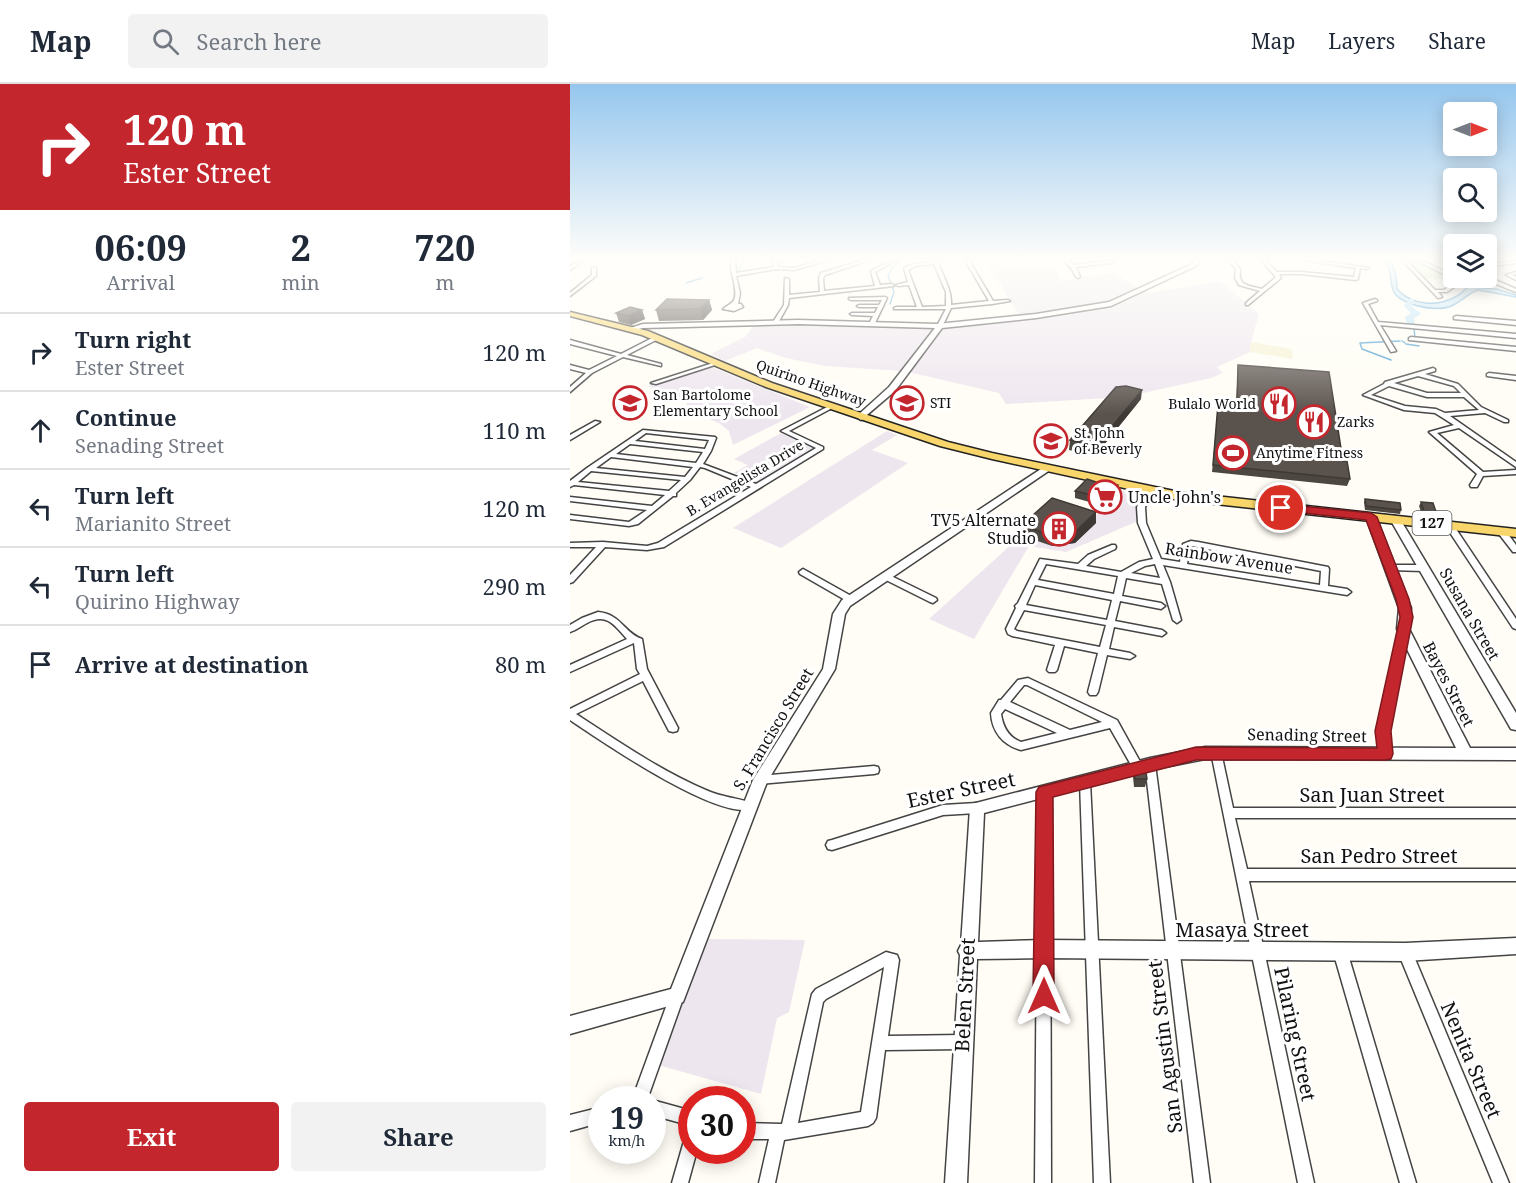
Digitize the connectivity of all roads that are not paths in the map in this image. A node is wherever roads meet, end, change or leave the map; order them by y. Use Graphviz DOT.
graph roads {
  1 [pos="730,311"];
  2 [pos="782,311"];
  3 [pos="856,311"];
  4 [pos="879,311"];
  5 [pos="948,311"];
  6 [pos="1061,311"];
  7 [pos="1370,311"];
  8 [pos="570,314"];
  9 [pos="877,315"];
  10 [pos="1456,318"];
  11 [pos="776,322"];
  12 [pos="722,323"];
  13 [pos="1377,323"];
  14 [pos="1516,323"];
  15 [pos="870,324"];
  16 [pos="940,326"];
  17 [pos="630,328"];
  18 [pos="1516,336"];
  19 [pos="658,339"];
  20 [pos="1411,339"];
  21 [pos="570,342"];
  22 [pos="1516,349"];
  23 [pos="1393,351"];
  24 [pos="623,355"];
  25 [pos="715,364"];
  26 [pos="659,365"];
  27 [pos="570,367"];
  28 [pos="1433,370"];
  29 [pos="590,372"];
  30 [pos="1419,374"];
  31 [pos="1489,375"];
  32 [pos="1516,378"];
  33 [pos="654,383"];
  34 [pos="1387,383"];
  35 [pos="570,390"];
  36 [pos="1467,395"];
  37 [pos="831,407"];
  38 [pos="1484,412"];
  39 [pos="1444,414"];
  40 [pos="861,417"];
  41 [pos="1506,421"];
  42 [pos="597,422"];
  43 [pos="1459,426"];
  44 [pos="570,438"];
  45 [pos="627,442"];
  46 [pos="708,451"];
  47 [pos="609,455"];
  48 [pos="699,465"];
  49 [pos="1516,465"];
  50 [pos="1047,468"];
  51 [pos="589,469"];
  52 [pos="1516,472"];
  53 [pos="1481,474"];
  54 [pos="687,479"];
  55 [pos="571,484"];
  56 [pos="1474,485"];
  57 [pos="758,487"];
  58 [pos="1152,491"];
  59 [pos="673,494"];
  60 [pos="570,499"];
  61 [pos="653,508"];
  62 [pos="570,517"];
  63 [pos="1371,517"];
  64 [pos="1395,519"];
  65 [pos="1449,525"];
  66 [pos="1502,532"];
  67 [pos="1516,533"];
  68 [pos="603,544"];
  69 [pos="570,545"];
  70 [pos="1112,547"];
  71 [pos="1516,550"];
  72 [pos="1156,561"];
  73 [pos="1081,566"];
  74 [pos="1183,566"];
  75 [pos="1391,568"];
  76 [pos="1424,568"];
  77 [pos="803,572"];
  78 [pos="1123,574"];
  79 [pos="885,576"];
  80 [pos="570,580"];
  81 [pos="1032,582"];
  82 [pos="1166,582"];
  83 [pos="1324,588"];
  84 [pos="1347,592"];
  85 [pos="1116,598"];
  86 [pos="850,599"];
  87 [pos="933,600"];
  88 [pos="1019,606"];
  89 [pos="1161,606"];
  90 [pos="1177,620"];
  91 [pos="1110,624"];
  92 [pos="1516,626"];
  93 [pos="570,629"];
  94 [pos="1403,629"];
  95 [pos="1162,633"];
  96 [pos="633,640"];
  97 [pos="1060,644"];
  98 [pos="1104,652"];
  99 [pos="1130,656"];
  100 [pos="570,669"];
  101 [pos="1052,670"];
  102 [pos="645,676"];
  103 [pos="1093,692"];
  104 [pos="1002,703"];
  105 [pos="570,714"];
  106 [pos="1113,723"];
  107 [pos="1516,725"];
  108 [pos="673,728"];
  109 [pos="1069,734"];
  110 [pos="1211,752"];
  111 [pos="1385,754"];
  112 [pos="1466,754"];
  113 [pos="1516,754"];
  114 [pos="1144,765"];
  115 [pos="873,770"];
  116 [pos="760,780"];
  117 [pos="1085,782"];
  118 [pos="1044,792"];
  119 [pos="748,806"];
  120 [pos="977,808"];
  121 [pos="1229,813"];
  122 [pos="1516,813"];
  123 [pos="832,845"];
  124 [pos="1242,875"];
  125 [pos="1516,875"];
  126 [pos="1516,946"];
  127 [pos="1044,949"];
  128 [pos="1092,950"];
  129 [pos="967,951"];
  130 [pos="1173,951"];
  131 [pos="1258,951"];
  132 [pos="1340,951"];
  133 [pos="1405,952"];
  134 [pos="677,996"];
  135 [pos="570,1025"];
  136 [pos="963,1042"];
  137 [pos="881,1043"];
  138 [pos="644,1086"];
  139 [pos="588,1118"];
  140 [pos="570,1124"];
  141 [pos="756,1132"];
  142 [pos="783,1133"];
  143 [pos="685,1164"];
  144 [pos="680,1183"];
  145 [pos="767,1183"];
  146 [pos="957,1183"];
  147 [pos="1043,1183"];
  148 [pos="1102,1183"];
  149 [pos="1202,1183"];
  150 [pos="1306,1183"];
  151 [pos="1408,1183"];
  152 [pos="1501,1183"];
  1 -- 12 [label="street"];
  2 -- 11 [label="street"];
  3 -- 9 [label="street"];
  4 -- 9 [label="street"];
  5 -- 16 [label="street"];
  6 -- 16 [label="street"];
  7 -- 13 [label="street"];
  8 -- 17 [label="main road, Quirino Highway / 127"];
  9 -- 15 [label="street"];
  10 -- 14 [label="street"];
  11 -- 12 [label="street"];
  11 -- 15 [label="street"];
  12 -- 17 [label="street"];
  13 -- 18 [label="street"];
  13 -- 23 [label="street"];
  15 -- 16 [label="street"];
  16 -- 40 [label="street"];
  17 -- 19 [label="main road, Quirino Highway / 127"];
  19 -- 24 [label="street"];
  19 -- 25 [label="main road, Quirino Highway / 127"];
  20 -- 22 [label="street"];
  21 -- 24 [label="street"];
  24 -- 26 [label="street"];
  24 -- 29 [label="street"];
  25 -- 33 [label="street"];
  25 -- 37 [label="main road, Quirino Highway / 127"];
  27 -- 29 [label="street"];
  28 -- 30 [label="street"];
  29 -- 35 [label="street"];
  30 -- 34 [label="street"];
  30 -- 36 [label="street"];
  31 -- 32 [label="street"];
  34 -- 36 [label="street"];
  34 -- 39 [label="street"];
  36 -- 38 [label="street"];
  37 -- 40 [label="main road, Quirino Highway / 127"];
  37 -- 57 [label="street, B. Evangelista Drive"];
  38 -- 39 [label="street"];
  38 -- 41 [label="street"];
  39 -- 43 [label="street"];
  40 -- 50 [label="main road, Quirino Highway / 127"];
  42 -- 44 [label="street"];
  43 -- 49 [label="street"];
  43 -- 53 [label="street"];
  45 -- 46 [label="street"];
  45 -- 46 [label="street"];
  45 -- 47 [label="street"];
  46 -- 48 [label="street"];
  47 -- 48 [label="street"];
  47 -- 51 [label="street"];
  48 -- 54 [label="street"];
  48 -- 57 [label="street"];
  50 -- 58 [label="main road, Quirino Highway / 127"];
  50 -- 79 [label="street"];
  51 -- 54 [label="street"];
  51 -- 55 [label="street"];
  52 -- 53 [label="street"];
  53 -- 56 [label="street"];
  54 -- 59 [label="street"];
  55 -- 59 [label="street"];
  57 -- 68 [label="street, B. Evangelista Drive"];
  58 -- 63 [label="main road, Quirino Highway / 127"];
  58 -- 72 [label="street"];
  59 -- 61 [label="street"];
  60 -- 61 [label="street"];
  61 -- 62 [label="street"];
  63 -- 64 [label="main road, Quirino Highway / 127"];
  63 -- 75 [label="street"];
  64 -- 65 [label="main road, Quirino Highway / 127"];
  64 -- 76 [label="street, Susana Street"];
  65 -- 66 [label="main road, Quirino Highway / 127"];
  65 -- 92 [label="street"];
  66 -- 67 [label="main road, Quirino Highway / 127"];
  66 -- 71 [label="street"];
  68 -- 69 [label="street, B. Evangelista Drive"];
  68 -- 80 [label="street"];
  70 -- 73 [label="street"];
  72 -- 74 [label="street, Rainbow Avenue"];
  72 -- 78 [label="street, Rainbow Avenue"];
  72 -- 82 [label="street"];
  73 -- 78 [label="street"];
  73 -- 81 [label="street"];
  74 -- 83 [label="street, Rainbow Avenue"];
  74 -- 83 [label="street"];
  75 -- 76 [label="street"];
  75 -- 94 [label="street"];
  76 -- 107 [label="street, Susana Street"];
  77 -- 86 [label="street"];
  78 -- 82 [label="street"];
  78 -- 85 [label="street"];
  79 -- 86 [label="street"];
  79 -- 87 [label="street"];
  81 -- 85 [label="street"];
  81 -- 88 [label="street"];
  82 -- 90 [label="street"];
  83 -- 84 [label="street, Rainbow Avenue"];
  85 -- 89 [label="street"];
  85 -- 91 [label="street"];
  86 -- 116 [label="street, S. Francisco Street"];
  88 -- 91 [label="street"];
  88 -- 97 [label="street"];
  91 -- 95 [label="street"];
  91 -- 98 [label="street"];
  93 -- 96 [label="street"];
  94 -- 111 [label="street"];
  94 -- 112 [label="street, Bayes Street"];
  96 -- 100 [label="street"];
  96 -- 102 [label="street"];
  97 -- 98 [label="street"];
  97 -- 101 [label="street"];
  98 -- 99 [label="street"];
  98 -- 103 [label="street"];
  102 -- 105 [label="street"];
  102 -- 108 [label="street"];
  104 -- 106 [label="street"];
  104 -- 109 [label="street"];
  104 -- 109 [label="street"];
  105 -- 119 [label="street"];
  106 -- 109 [label="street"];
  106 -- 114 [label="street"];
  110 -- 111 [label="street, Senading Street"];
  110 -- 114 [label="street, Ester Street"];
  110 -- 121 [label="street, Pilaring Street"];
  111 -- 112 [label="street, Senading Street"];
  112 -- 113 [label="street, Senading Street"];
  114 -- 117 [label="street, Ester Street"];
  114 -- 130 [label="street, San Agustin Street"];
  115 -- 116 [label="street"];
  116 -- 119 [label="street, S. Francisco Street"];
  117 -- 118 [label="street, Ester Street"];
  117 -- 128 [label="street"];
  118 -- 120 [label="street, Ester Street"];
  118 -- 127 [label="street"];
  119 -- 134 [label="street, S. Francisco Street"];
  120 -- 123 [label="street, Ester Street"];
  120 -- 129 [label="street, Belen Street"];
  121 -- 122 [label="street, San Juan Street"];
  121 -- 124 [label="street, Pilaring Street"];
  124 -- 125 [label="street, San Pedro Street"];
  124 -- 131 [label="street, Pilaring Street"];
  126 -- 133 [label="street, Masaya Street"];
  127 -- 128 [label="street, Masaya Street"];
  127 -- 129 [label="street, Masaya Street"];
  127 -- 147 [label="street"];
  128 -- 130 [label="street, Masaya Street"];
  128 -- 148 [label="street"];
  129 -- 136 [label="street, Belen Street"];
  130 -- 131 [label="street, Masaya Street"];
  130 -- 149 [label="street, San Agustin Street"];
  131 -- 132 [label="street, Masaya Street"];
  131 -- 150 [label="street, Pilaring Street"];
  132 -- 133 [label="street, Masaya Street"];
  132 -- 151 [label="street"];
  133 -- 152 [label="street, Nenita Street"];
  134 -- 135 [label="street"];
  134 -- 138 [label="street, S. Francisco Street"];
  136 -- 137 [label="street"];
  136 -- 146 [label="street, Belen Street"];
  137 -- 142 [label="street"];
  137 -- 142 [label="street"];
  139 -- 140 [label="street"];
  141 -- 142 [label="street"];
  142 -- 145 [label="street"];
  143 -- 144 [label="street"];
}
